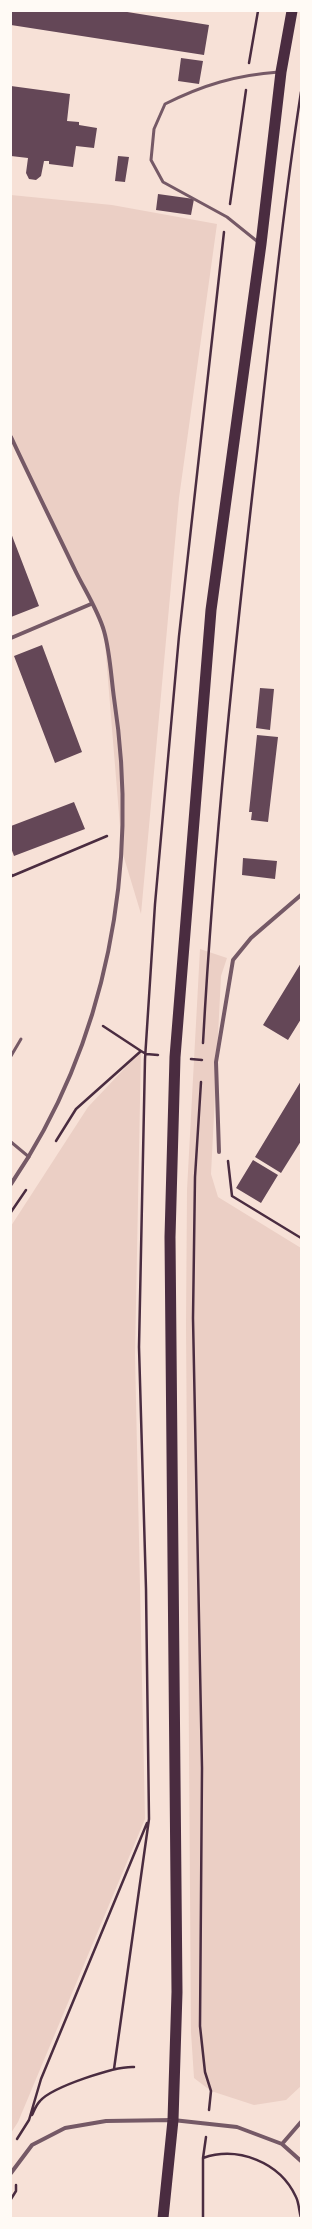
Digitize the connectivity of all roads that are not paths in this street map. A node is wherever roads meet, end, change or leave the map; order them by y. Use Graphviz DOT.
graph roads {
  1 [pos="292,11"];
  2 [pos="281,72"];
  3 [pos="260,244"];
  4 [pos="11,437"];
  5 [pos="91,604"];
  6 [pos="11,638"];
  7 [pos="301,895"];
  8 [pos="21,1039"];
  9 [pos="11,1056"];
  10 [pos="11,1142"];
  11 [pos="219,1152"];
  12 [pos="29,1157"];
  13 [pos="11,1184"];
  14 [pos="173,2120"];
  15 [pos="301,2122"];
  16 [pos="282,2144"];
  17 [pos="301,2161"];
  18 [pos="11,2173"];
  19 [pos="163,2218"];
  1 -- 2 [label="highway"];
  2 -- 3 [label="highway"];
  2 -- 3 [label="lane"];
  3 -- 14 [label="highway"];
  4 -- 5 [label="street"];
  5 -- 6 [label="street"];
  5 -- 12 [label="street"];
  7 -- 11 [label="street"];
  8 -- 9 [label="lane"];
  10 -- 12 [label="lane"];
  12 -- 13 [label="street"];
  14 -- 16 [label="street"];
  14 -- 18 [label="street"];
  14 -- 19 [label="highway"];
  15 -- 16 [label="street"];
  16 -- 17 [label="street"];
}
